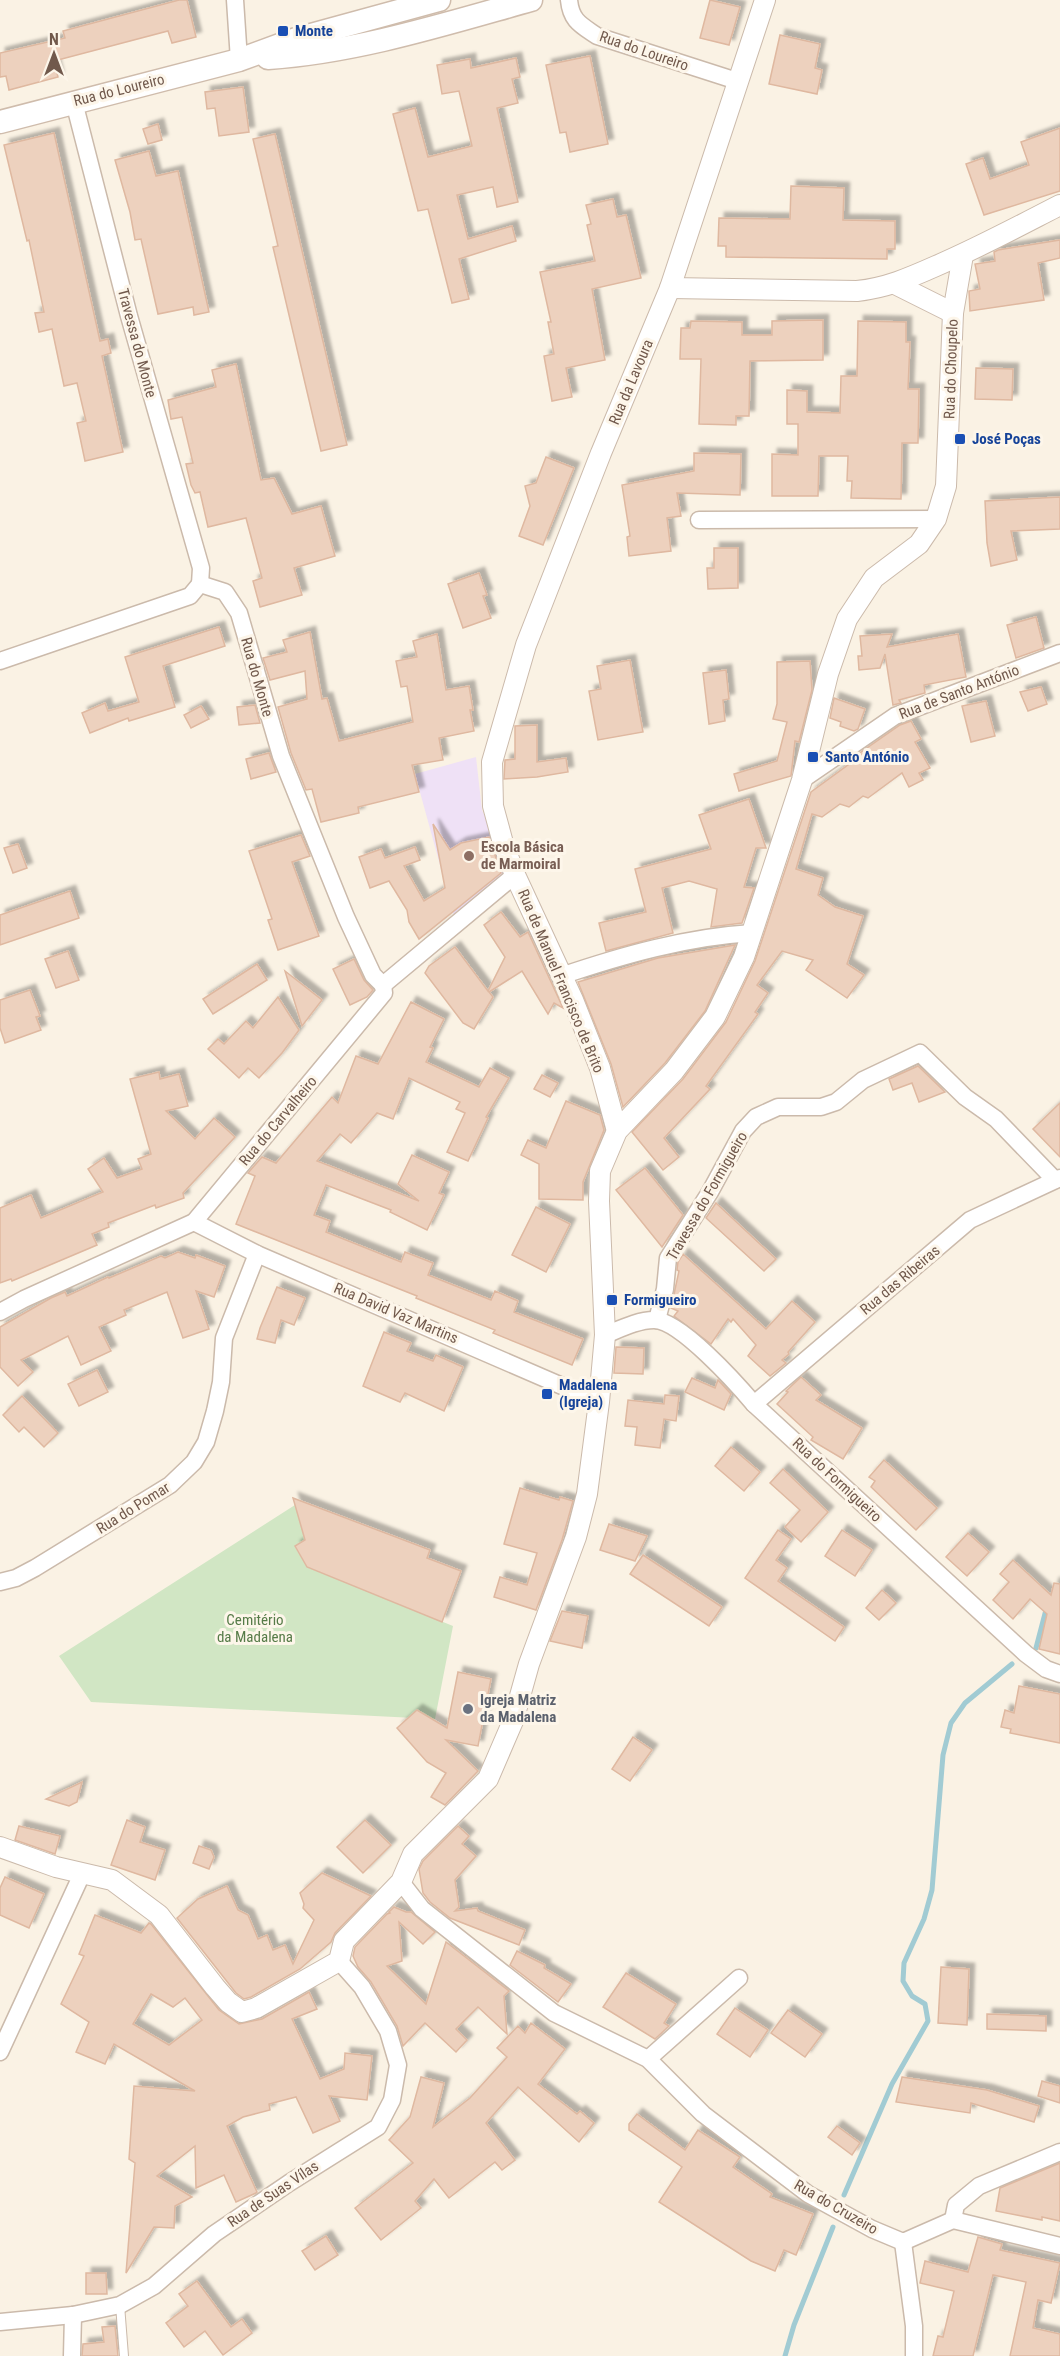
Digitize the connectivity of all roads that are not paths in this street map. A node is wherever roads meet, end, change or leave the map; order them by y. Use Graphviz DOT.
graph roads {
  1 [pos="236,0"];
  2 [pos="439,0"];
  3 [pos="531,0"];
  4 [pos="569,0"];
  5 [pos="765,0"];
  6 [pos="239,60"];
  7 [pos="737,81"];
  8 [pos="74,102"];
  9 [pos="0,122"];
  10 [pos="1060,206"];
  11 [pos="963,255"];
  12 [pos="895,284"];
  13 [pos="670,288"];
  14 [pos="952,313"];
  15 [pos="936,519"];
  16 [pos="699,520"];
  17 [pos="200,584"];
  18 [pos="1060,653"];
  19 [pos="0,661"];
  20 [pos="492,762"];
  21 [pos="802,780"];
  22 [pos="514,875"];
  23 [pos="752,933"];
  24 [pos="561,976"];
  25 [pos="383,985"];
  26 [pos="617,1131"];
  27 [pos="1058,1179"];
  28 [pos="194,1222"];
  29 [pos="257,1254"];
  30 [pos="0,1312"];
  31 [pos="657,1320"];
  32 [pos="605,1335"];
  33 [pos="599,1402"];
  34 [pos="754,1404"];
  35 [pos="0,1582"];
  36 [pos="1060,1674"];
  37 [pos="0,1847"];
  38 [pos="82,1874"];
  39 [pos="401,1882"];
  40 [pos="339,1961"];
  41 [pos="739,1978"];
  42 [pos="0,2052"];
  43 [pos="648,2059"];
  44 [pos="1060,2152"];
  45 [pos="953,2220"];
  46 [pos="903,2242"];
  47 [pos="1060,2246"];
  48 [pos="120,2305"];
  49 [pos="73,2315"];
  50 [pos="0,2322"];
  51 [pos="72,2356"];
  52 [pos="124,2356"];
  53 [pos="914,2356"];
  1 -- 6 [label="street"];
  2 -- 6 [label="main road"];
  3 -- 6 [label="main road"];
  4 -- 7 [label="street, Rua do Loureiro"];
  5 -- 7 [label="street, Rua da Lavoura"];
  6 -- 8 [label="main road, Rua do Loureiro"];
  7 -- 13 [label="street, Rua da Lavoura"];
  8 -- 9 [label="main road, Rua do Loureiro"];
  8 -- 17 [label="street, Travessa do Monte"];
  10 -- 11 [label="street"];
  11 -- 12 [label="street"];
  11 -- 14 [label="street, Rua do Choupelo"];
  12 -- 13 [label="street"];
  12 -- 14 [label="street"];
  13 -- 20 [label="street, Rua da Lavoura"];
  14 -- 15 [label="street, Rua do Choupelo"];
  15 -- 16 [label="street"];
  15 -- 21 [label="street, Rua do Choupelo"];
  17 -- 19 [label="street"];
  17 -- 25 [label="street, Rua do Monte"];
  18 -- 21 [label="street, Rua de Santo António"];
  20 -- 22 [label="street, Rua de Manuel Francisco de Brito"];
  21 -- 23 [label="street, Rua do Choupelo"];
  22 -- 24 [label="street, Rua de Manuel Francisco de Brito"];
  22 -- 25 [label="street, Rua do Carvalheiro"];
  23 -- 24 [label="street"];
  23 -- 26 [label="street, Rua do Choupelo"];
  24 -- 26 [label="street, Rua de Manuel Francisco de Brito"];
  25 -- 28 [label="street, Rua do Carvalheiro"];
  26 -- 32 [label="street"];
  27 -- 31 [label="street, Travessa do Formigueiro"];
  27 -- 34 [label="street, Rua das Ribeiras"];
  28 -- 29 [label="street, Rua David Vaz Martins"];
  28 -- 30 [label="street, Rua do Carvalheiro"];
  29 -- 33 [label="street, Rua David Vaz Martins"];
  29 -- 35 [label="street, Rua do Pomar"];
  31 -- 32 [label="street"];
  31 -- 34 [label="street, Rua do Formigueiro"];
  32 -- 33 [label="street"];
  33 -- 39 [label="street"];
  34 -- 36 [label="street, Rua do Formigueiro"];
  37 -- 38 [label="street"];
  38 -- 40 [label="street"];
  38 -- 42 [label="street"];
  39 -- 40 [label="street"];
  39 -- 43 [label="street, Rua do Cruzeiro"];
  40 -- 48 [label="street, Rua de Suas Vílas"];
  41 -- 43 [label="street"];
  43 -- 46 [label="street, Rua do Cruzeiro"];
  44 -- 45 [label="street"];
  45 -- 46 [label="street"];
  45 -- 47 [label="street"];
  46 -- 53 [label="street"];
  48 -- 49 [label="street, Rua de Suas Vílas"];
  48 -- 52 [label="lane"];
  49 -- 50 [label="street, Rua de Suas Vílas"];
  49 -- 51 [label="street"];
}
